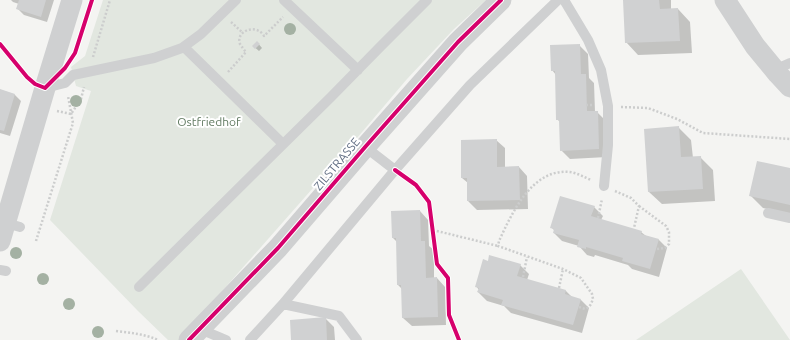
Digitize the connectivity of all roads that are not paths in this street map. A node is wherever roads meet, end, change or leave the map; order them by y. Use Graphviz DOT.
graph roads {
  1 [pos="72,0"];
  2 [pos="236,0"];
  3 [pos="284,0"];
  4 [pos="427,0"];
  5 [pos="501,0"];
  6 [pos="558,0"];
  7 [pos="564,0"];
  8 [pos="725,0"];
  9 [pos="184,47"];
  10 [pos="782,67"];
  11 [pos="358,70"];
  12 [pos="55,85"];
  13 [pos="790,87"];
  14 [pos="283,144"];
  15 [pos="366,146"];
  16 [pos="395,170"];
  17 [pos="604,186"];
  18 [pos="768,213"];
  19 [pos="790,218"];
  20 [pos="8,230"];
  21 [pos="139,287"];
  22 [pos="283,304"];
  23 [pos="194,334"];
  24 [pos="226,340"];
  25 [pos="250,340"];
  26 [pos="357,340"];
  1 -- 12 [label="street"];
  2 -- 9 [label="lane"];
  3 -- 11 [label="lane"];
  4 -- 11 [label="lane"];
  5 -- 15 [label="street, ZILSTRASSE"];
  6 -- 16 [label="lane"];
  7 -- 17 [label="lane"];
  8 -- 10 [label="street"];
  9 -- 12 [label="lane"];
  9 -- 14 [label="lane"];
  10 -- 13 [label="street"];
  11 -- 14 [label="lane"];
  12 -- 20 [label="street"];
  14 -- 21 [label="lane"];
  15 -- 16 [label="lane"];
  15 -- 23 [label="street, ZILSTRASSE"];
  16 -- 22 [label="lane"];
  18 -- 19 [label="lane"];
  22 -- 25 [label="lane"];
  22 -- 26 [label="lane"];
  23 -- 24 [label="lane"];
}
